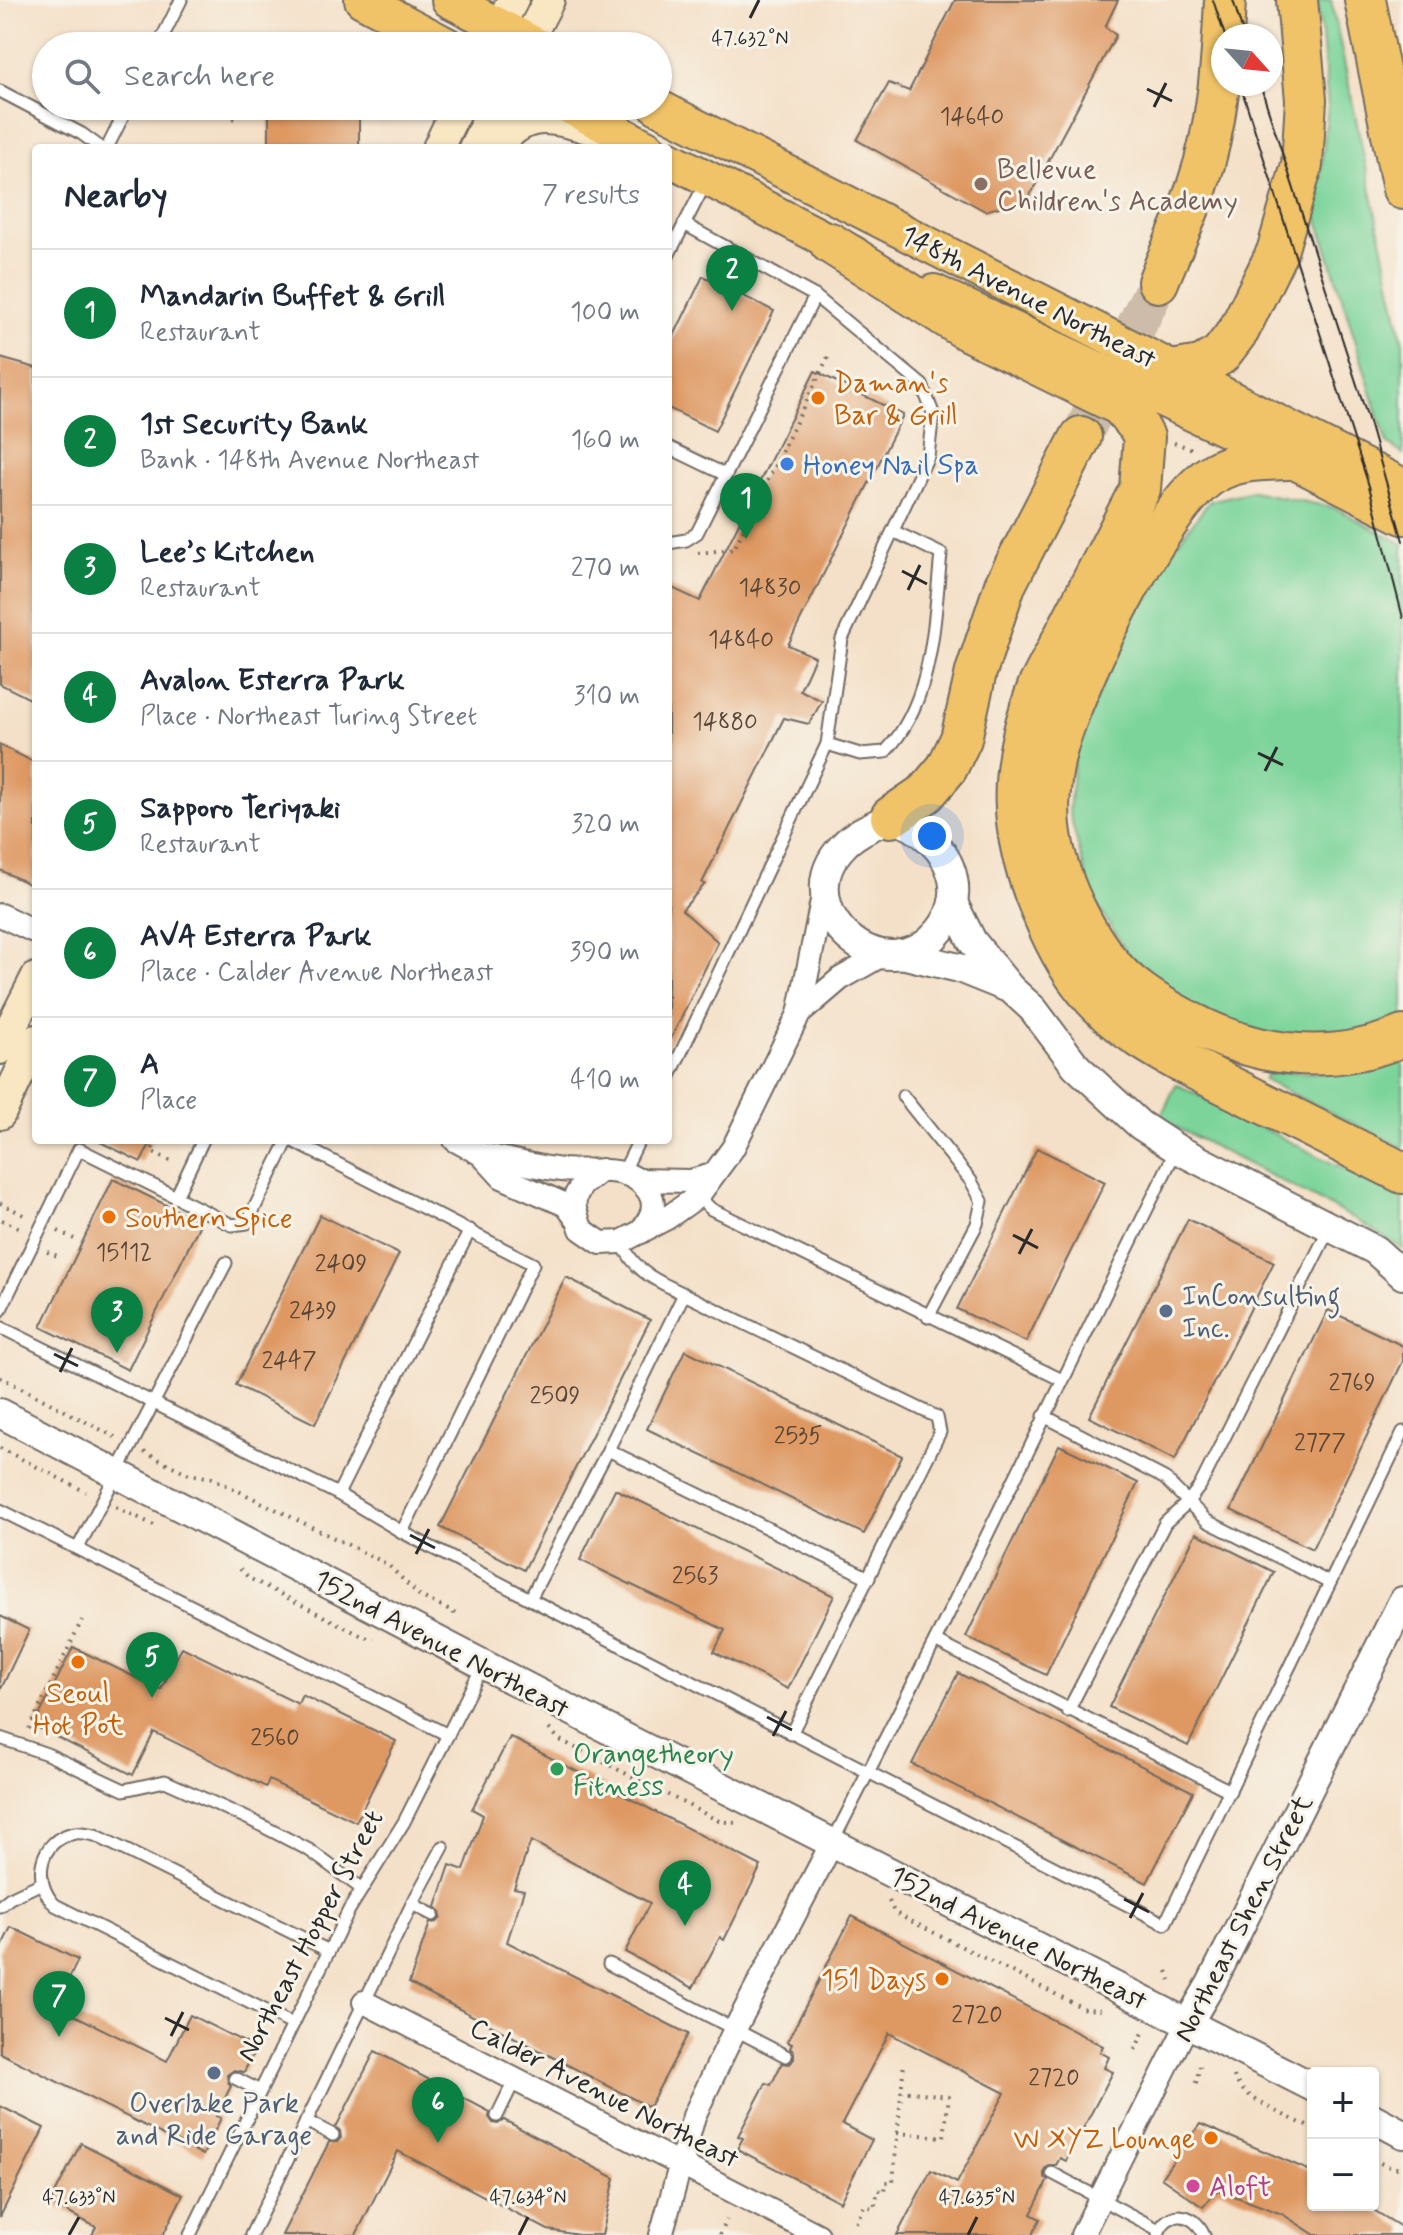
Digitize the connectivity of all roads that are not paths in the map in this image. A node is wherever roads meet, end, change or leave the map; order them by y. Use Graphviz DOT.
graph roads {
  1 [pos="181,0"];
  2 [pos="362,0"];
  3 [pos="449,0"];
  4 [pos="549,0"];
  5 [pos="1225,0"];
  6 [pos="1297,0"];
  7 [pos="1365,0"];
  8 [pos="1387,0"];
  9 [pos="165,32"];
  10 [pos="423,32"];
  11 [pos="511,32"];
  12 [pos="517,32"];
  13 [pos="1403,67"];
  14 [pos="0,91"];
  15 [pos="32,108"];
  16 [pos="672,114"];
  17 [pos="55,120"];
  18 [pos="121,120"];
  19 [pos="451,120"];
  20 [pos="488,120"];
  21 [pos="533,120"];
  22 [pos="553,120"];
  23 [pos="595,120"];
  24 [pos="96,144"];
  25 [pos="109,144"];
  26 [pos="440,144"];
  27 [pos="476,144"];
  28 [pos="501,144"];
  29 [pos="641,144"];
  30 [pos="672,160"];
  31 [pos="707,179"];
  32 [pos="1403,189"];
  33 [pos="684,224"];
  34 [pos="830,243"];
  35 [pos="672,246"];
  36 [pos="1158,282"];
  37 [pos="815,296"];
  38 [pos="1177,370"];
  39 [pos="1081,437"];
  40 [pos="672,449"];
  41 [pos="1289,459"];
  42 [pos="726,475"];
  43 [pos="1401,500"];
  44 [pos="893,531"];
  45 [pos="672,542"];
  46 [pos="827,744"];
  47 [pos="891,817"];
  48 [pos="826,882"];
  49 [pos="953,903"];
  50 [pos="0,915"];
  51 [pos="32,930"];
  52 [pos="893,954"];
  53 [pos="32,986"];
  54 [pos="1011,989"];
  55 [pos="799,1014"];
  56 [pos="1403,1036"];
  57 [pos="32,1048"];
  58 [pos="0,1049"];
  59 [pos="672,1072"];
  60 [pos="903,1096"];
  61 [pos="0,1114"];
  62 [pos="201,1144"];
  63 [pos="287,1144"];
  64 [pos="297,1144"];
  65 [pos="462,1144"];
  66 [pos="638,1144"];
  67 [pos="1177,1149"];
  68 [pos="481,1154"];
  69 [pos="601,1170"];
  70 [pos="1403,1173"];
  71 [pos="712,1175"];
  72 [pos="630,1176"];
  73 [pos="698,1196"];
  74 [pos="176,1197"];
  75 [pos="575,1217"];
  76 [pos="1330,1227"];
  77 [pos="470,1230"];
  78 [pos="631,1237"];
  79 [pos="226,1263"];
  80 [pos="1403,1275"];
  81 [pos="684,1294"];
  82 [pos="0,1311"];
  83 [pos="928,1317"];
  84 [pos="0,1327"];
  85 [pos="1062,1380"];
  86 [pos="154,1403"];
  87 [pos="0,1413"];
  88 [pos="1044,1416"];
  89 [pos="1403,1432"];
  90 [pos="608,1450"];
  91 [pos="115,1473"];
  92 [pos="338,1494"];
  93 [pos="1187,1503"];
  94 [pos="0,1510"];
  95 [pos="402,1532"];
  96 [pos="78,1548"];
  97 [pos="869,1578"];
  98 [pos="1328,1582"];
  99 [pos="530,1599"];
  100 [pos="1401,1608"];
  101 [pos="935,1641"];
  102 [pos="483,1664"];
  103 [pos="1068,1711"];
  104 [pos="791,1734"];
  105 [pos="448,1735"];
  106 [pos="0,1738"];
  107 [pos="867,1773"];
  108 [pos="1230,1791"];
  109 [pos="833,1841"];
  110 [pos="443,1847"];
  111 [pos="42,1883"];
  112 [pos="362,1889"];
  113 [pos="412,1904"];
  114 [pos="0,1906"];
  115 [pos="433,1915"];
  116 [pos="329,1951"];
  117 [pos="609,1964"];
  118 [pos="364,2002"];
  119 [pos="1188,2023"];
  120 [pos="292,2024"];
  121 [pos="735,2029"];
  122 [pos="786,2056"];
  123 [pos="235,2078"];
  124 [pos="515,2079"];
  125 [pos="1307,2084"];
  126 [pos="260,2091"];
  127 [pos="497,2116"];
  128 [pos="306,2121"];
  129 [pos="1379,2121"];
  130 [pos="1403,2134"];
  131 [pos="333,2135"];
  132 [pos="680,2166"];
  133 [pos="1052,2173"];
  134 [pos="1100,2199"];
  135 [pos="1158,2232"];
  136 [pos="190,2235"];
  137 [pos="251,2235"];
  138 [pos="661,2235"];
  139 [pos="818,2235"];
  140 [pos="1082,2235"];
  141 [pos="1204,2235"];
  1 -- 9 [label="lane"];
  2 -- 10 [label="main road"];
  3 -- 11 [label="main road"];
  4 -- 12 [label="main road"];
  5 -- 36 [label="highway"];
  6 -- 38 [label="highway"];
  7 -- 32 [label="highway"];
  8 -- 13 [label="highway"];
  14 -- 15 [label="lane"];
  16 -- 38 [label="main road, 148th Avenue Northeast"];
  17 -- 24 [label="lane"];
  18 -- 25 [label="lane"];
  19 -- 26 [label="main road"];
  20 -- 27 [label="main road"];
  21 -- 28 [label="main road"];
  22 -- 29 [label="main road"];
  23 -- 29 [label="main road"];
  30 -- 31 [label="main road, 148th Avenue Northeast"];
  31 -- 33 [label="lane"];
  31 -- 34 [label="main road, 148th Avenue Northeast"];
  33 -- 35 [label="lane"];
  33 -- 37 [label="lane"];
  34 -- 41 [label="main road, 148th Avenue Northeast"];
  34 -- 70 [label="highway"];
  37 -- 42 [label="lane"];
  37 -- 44 [label="lane"];
  38 -- 43 [label="main road, 148th Avenue Northeast"];
  39 -- 47 [label="highway"];
  40 -- 42 [label="lane"];
  41 -- 43 [label="main road, 148th Avenue Northeast"];
  41 -- 56 [label="highway"];
  42 -- 45 [label="lane"];
  44 -- 46 [label="lane"];
  44 -- 46 [label="lane"];
  46 -- 59 [label="lane"];
  47 -- 48 [label="street"];
  47 -- 49 [label="street"];
  48 -- 52 [label="street"];
  48 -- 55 [label="street"];
  49 -- 52 [label="street"];
  49 -- 54 [label="street"];
  50 -- 51 [label="street"];
  52 -- 54 [label="street"];
  52 -- 55 [label="street"];
  53 -- 58 [label="main road"];
  54 -- 67 [label="street"];
  55 -- 71 [label="street"];
  57 -- 61 [label="main road"];
  60 -- 83 [label="lane"];
  62 -- 74 [label="lane"];
  63 -- 74 [label="lane"];
  64 -- 77 [label="lane"];
  65 -- 68 [label="street"];
  66 -- 72 [label="lane"];
  67 -- 76 [label="street"];
  67 -- 85 [label="lane"];
  68 -- 69 [label="street"];
  68 -- 75 [label="street"];
  69 -- 72 [label="street"];
  69 -- 75 [label="street"];
  71 -- 72 [label="street"];
  71 -- 73 [label="street"];
  72 -- 78 [label="street"];
  73 -- 78 [label="street"];
  73 -- 83 [label="lane"];
  74 -- 82 [label="lane"];
  75 -- 78 [label="street"];
  76 -- 80 [label="street"];
  76 -- 93 [label="lane"];
  77 -- 92 [label="lane"];
  77 -- 95 [label="lane"];
  78 -- 81 [label="lane"];
  79 -- 86 [label="lane"];
  81 -- 90 [label="lane"];
  81 -- 97 [label="lane"];
  83 -- 85 [label="lane"];
  84 -- 86 [label="lane"];
  85 -- 88 [label="lane"];
  86 -- 91 [label="lane"];
  86 -- 92 [label="lane"];
  87 -- 91 [label="street, 152nd Avenue Northeast"];
  88 -- 93 [label="lane"];
  88 -- 101 [label="lane"];
  89 -- 98 [label="lane"];
  90 -- 97 [label="lane"];
  90 -- 99 [label="lane"];
  91 -- 96 [label="lane"];
  91 -- 102 [label="street, 152nd Avenue Northeast"];
  92 -- 95 [label="lane"];
  93 -- 98 [label="lane"];
  93 -- 103 [label="lane"];
  94 -- 96 [label="lane"];
  95 -- 99 [label="lane"];
  96 -- 105 [label="lane"];
  97 -- 104 [label="lane"];
  98 -- 108 [label="lane"];
  99 -- 104 [label="lane"];
  100 -- 119 [label="street, Northeast Shen Street"];
  101 -- 103 [label="lane"];
  101 -- 107 [label="lane"];
  102 -- 105 [label="lane, Northeast Hopper Street"];
  102 -- 109 [label="street, 152nd Avenue Northeast"];
  103 -- 108 [label="lane"];
  104 -- 107 [label="lane"];
  105 -- 112 [label="lane, Northeast Hopper Street"];
  106 -- 112 [label="lane"];
  107 -- 108 [label="lane"];
  107 -- 109 [label="lane"];
  109 -- 119 [label="street, 152nd Avenue Northeast"];
  109 -- 121 [label="street"];
  110 -- 113 [label="lane"];
  111 -- 114 [label="lane"];
  111 -- 116 [label="lane"];
  111 -- 120 [label="lane"];
  112 -- 116 [label="lane, Northeast Hopper Street"];
  113 -- 115 [label="lane"];
  113 -- 118 [label="lane"];
  116 -- 120 [label="lane, Northeast Hopper Street"];
  117 -- 121 [label="lane"];
  118 -- 124 [label="street, Calder Avenue Northeast"];
  118 -- 128 [label="lane"];
  119 -- 125 [label="street, 152nd Avenue Northeast"];
  119 -- 134 [label="street, Northeast Shen Street"];
  120 -- 126 [label="lane, Northeast Hopper Street"];
  121 -- 122 [label="lane"];
  121 -- 132 [label="street"];
  123 -- 126 [label="lane"];
  124 -- 127 [label="lane"];
  124 -- 132 [label="street, Calder Avenue Northeast"];
  126 -- 136 [label="lane, Northeast Hopper Street"];
  128 -- 131 [label="lane"];
  128 -- 137 [label="lane"];
  129 -- 130 [label="street"];
  132 -- 138 [label="street"];
  132 -- 139 [label="street, Calder Avenue Northeast"];
  133 -- 134 [label="lane"];
  134 -- 135 [label="lane"];
  134 -- 140 [label="street, Northeast Shen Street"];
  135 -- 141 [label="lane"];
}
